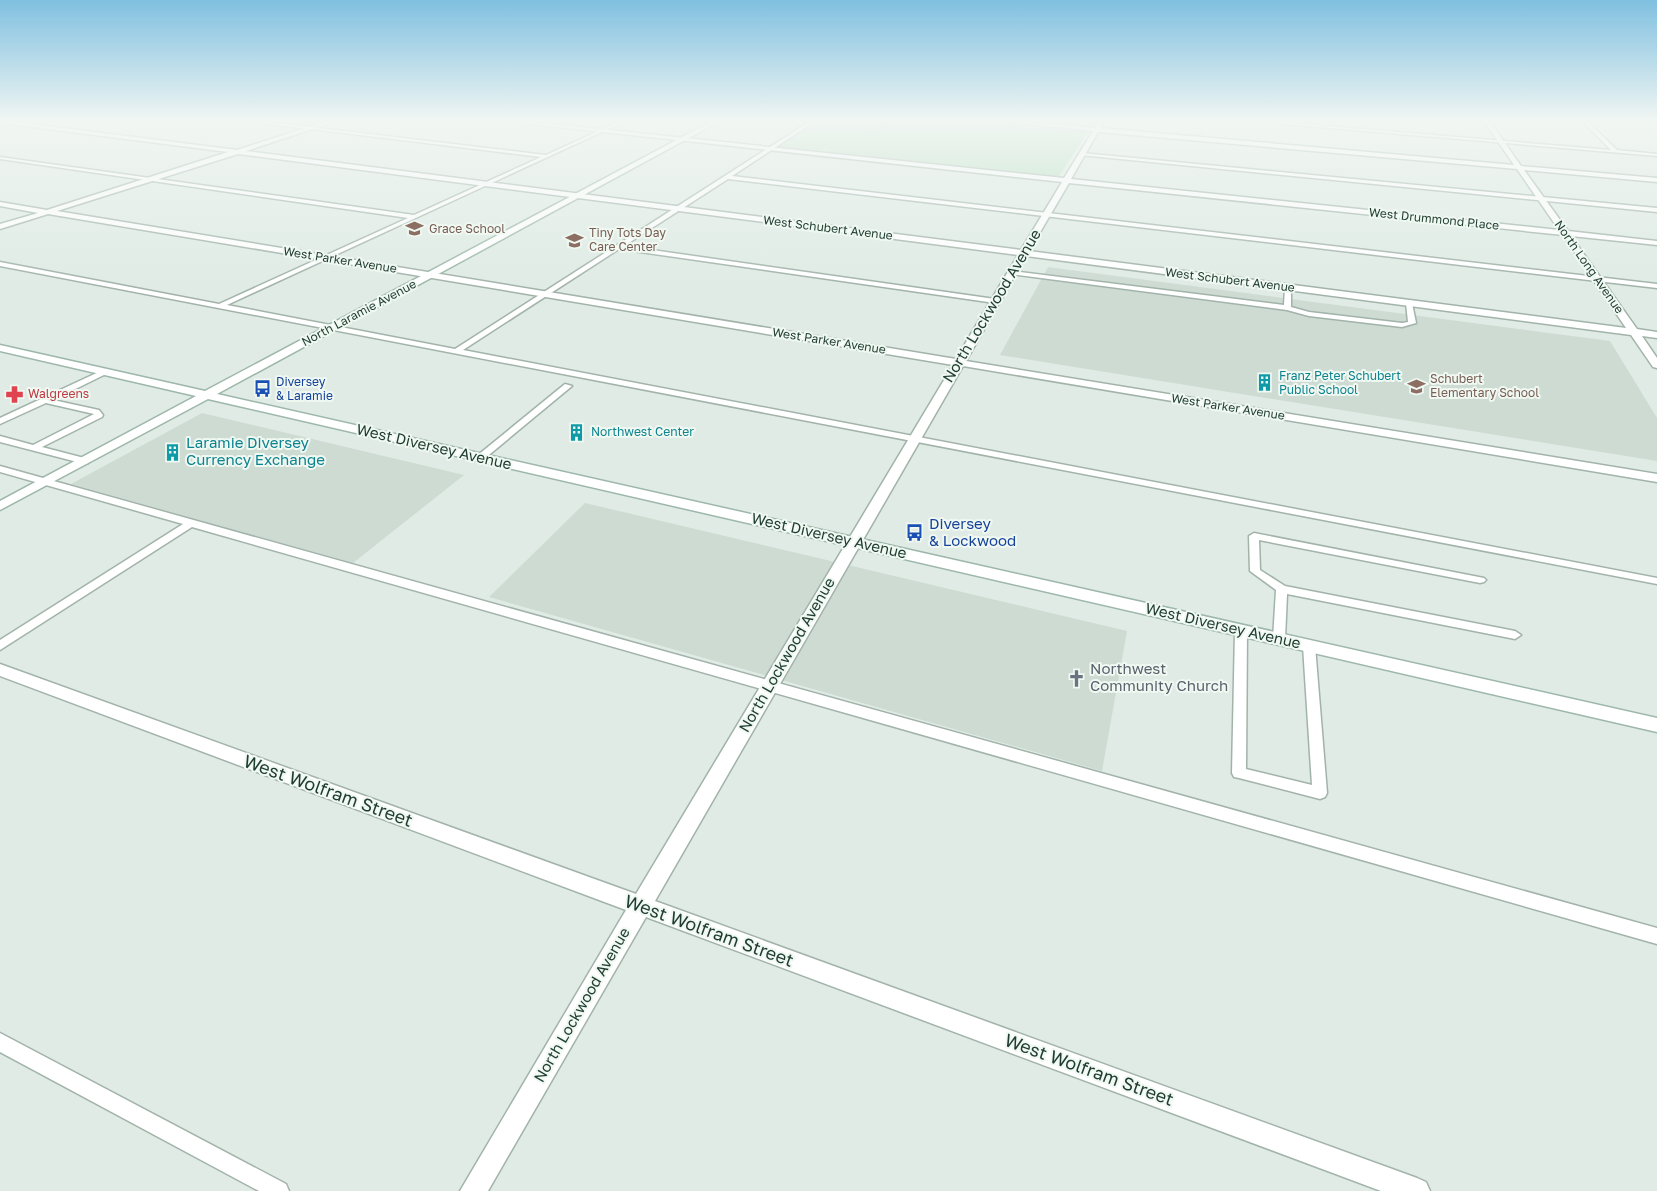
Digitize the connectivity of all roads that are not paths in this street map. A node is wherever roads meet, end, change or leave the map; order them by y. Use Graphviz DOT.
graph roads {
  1 [pos="120,176"];
  2 [pos="164,176"];
  3 [pos="421,176"];
  4 [pos="505,176"];
  5 [pos="616,176"];
  6 [pos="1016,176"];
  7 [pos="1069,176"];
  8 [pos="1302,176"];
  9 [pos="1524,176"];
  10 [pos="1606,176"];
  11 [pos="727,177"];
  12 [pos="150,180"];
  13 [pos="1657,180"];
  14 [pos="1066,181"];
  15 [pos="487,184"];
  16 [pos="578,196"];
  17 [pos="1541,199"];
  18 [pos="0,204"];
  19 [pos="678,209"];
  20 [pos="1657,210"];
  21 [pos="48,212"];
  22 [pos="1046,215"];
  23 [pos="414,217"];
  24 [pos="0,227"];
  25 [pos="1565,233"];
  26 [pos="1657,243"];
  27 [pos="619,247"];
  28 [pos="1023,254"];
  29 [pos="326,258"];
  30 [pos="0,264"];
  31 [pos="1012,273"];
  32 [pos="430,275"];
  33 [pos="1597,279"];
  34 [pos="1657,286"];
  35 [pos="1288,287"];
  36 [pos="546,294"];
  37 [pos="995,301"];
  38 [pos="1409,303"];
  39 [pos="220,306"];
  40 [pos="1287,308"];
  41 [pos="333,328"];
  42 [pos="1634,332"];
  43 [pos="1657,335"];
  44 [pos="0,348"];
  45 [pos="457,351"];
  46 [pos="958,362"];
  47 [pos="1657,365"];
  48 [pos="106,372"];
  49 [pos="568,386"];
  50 [pos="208,395"];
  51 [pos="44,400"];
  52 [pos="0,421"];
  53 [pos="0,439"];
  54 [pos="914,439"];
  55 [pos="33,448"];
  56 [pos="481,457"];
  57 [pos="85,461"];
  58 [pos="0,469"];
  59 [pos="1657,478"];
  60 [pos="45,482"];
  61 [pos="0,506"];
  62 [pos="192,523"];
  63 [pos="854,542"];
  64 [pos="1480,580"];
  65 [pos="1657,581"];
  66 [pos="1282,589"];
  67 [pos="1241,630"];
  68 [pos="1515,635"];
  69 [pos="1279,639"];
  70 [pos="0,646"];
  71 [pos="1309,646"];
  72 [pos="0,670"];
  73 [pos="769,687"];
  74 [pos="1657,725"];
  75 [pos="640,906"];
  76 [pos="1657,936"];
  77 [pos="0,1042"];
  78 [pos="279,1191"];
  79 [pos="473,1191"];
  80 [pos="1417,1191"];
  1 -- 12 [label="lane"];
  2 -- 12 [label="street"];
  3 -- 15 [label="street, West Schubert Avenue"];
  4 -- 15 [label="lane"];
  5 -- 16 [label="street, North Laramie Avenue"];
  6 -- 14 [label="street, West Drummond Place"];
  7 -- 14 [label="street, North Lockwood Avenue"];
  8 -- 17 [label="lane"];
  9 -- 17 [label="street, North Long Avenue"];
  10 -- 13 [label="street"];
  11 -- 19 [label="lane"];
  11 -- 22 [label="lane"];
  12 -- 21 [label="street"];
  12 -- 23 [label="lane"];
  14 -- 22 [label="street, North Lockwood Avenue"];
  14 -- 25 [label="street, West Drummond Place"];
  15 -- 16 [label="street, West Schubert Avenue"];
  15 -- 23 [label="lane"];
  16 -- 19 [label="street, West Schubert Avenue"];
  16 -- 32 [label="street, North Laramie Avenue"];
  17 -- 20 [label="lane"];
  17 -- 25 [label="street, North Long Avenue"];
  18 -- 21 [label="street, West Parker Avenue"];
  19 -- 27 [label="lane"];
  19 -- 28 [label="street, West Schubert Avenue"];
  21 -- 24 [label="street"];
  21 -- 29 [label="street, West Parker Avenue"];
  22 -- 28 [label="street, North Lockwood Avenue"];
  22 -- 33 [label="lane"];
  23 -- 29 [label="lane"];
  25 -- 26 [label="street, West Drummond Place"];
  25 -- 33 [label="street, North Long Avenue"];
  27 -- 36 [label="lane"];
  27 -- 37 [label="lane"];
  28 -- 31 [label="street, North Lockwood Avenue"];
  28 -- 35 [label="street, West Schubert Avenue"];
  29 -- 32 [label="street, West Parker Avenue"];
  29 -- 39 [label="lane"];
  30 -- 39 [label="lane"];
  31 -- 37 [label="street, North Lockwood Avenue"];
  31 -- 40 [label="lane"];
  32 -- 36 [label="street, West Parker Avenue"];
  32 -- 41 [label="street, North Laramie Avenue"];
  33 -- 34 [label="lane"];
  33 -- 42 [label="street, North Long Avenue"];
  35 -- 38 [label="street, West Schubert Avenue"];
  35 -- 40 [label="lane"];
  36 -- 45 [label="lane"];
  36 -- 46 [label="street, West Parker Avenue"];
  37 -- 46 [label="street, North Lockwood Avenue"];
  38 -- 40 [label="lane"];
  38 -- 42 [label="street, West Schubert Avenue"];
  39 -- 41 [label="lane"];
  41 -- 45 [label="lane"];
  41 -- 50 [label="street, North Laramie Avenue"];
  42 -- 43 [label="street, West Schubert Avenue"];
  42 -- 47 [label="street, North Long Avenue"];
  44 -- 48 [label="street, West Diversey Avenue"];
  45 -- 54 [label="lane"];
  46 -- 54 [label="street, North Lockwood Avenue"];
  46 -- 59 [label="street, West Parker Avenue"];
  48 -- 50 [label="street, West Diversey Avenue"];
  48 -- 51 [label="lane"];
  49 -- 56 [label="lane"];
  50 -- 56 [label="street, West Diversey Avenue"];
  50 -- 57 [label="street, North Laramie Avenue"];
  51 -- 52 [label="lane"];
  51 -- 55 [label="lane"];
  53 -- 55 [label="lane"];
  54 -- 63 [label="street, North Lockwood Avenue"];
  54 -- 65 [label="lane"];
  55 -- 57 [label="lane"];
  56 -- 63 [label="street, West Diversey Avenue"];
  57 -- 60 [label="street, North Laramie Avenue"];
  58 -- 60 [label="lane"];
  60 -- 61 [label="street, North Laramie Avenue"];
  60 -- 62 [label="lane"];
  62 -- 70 [label="lane"];
  62 -- 73 [label="lane"];
  63 -- 67 [label="street, West Diversey Avenue"];
  63 -- 73 [label="street, North Lockwood Avenue"];
  64 -- 66 [label="lane"];
  66 -- 68 [label="lane"];
  66 -- 69 [label="lane"];
  67 -- 69 [label="street, West Diversey Avenue"];
  67 -- 71 [label="lane"];
  69 -- 71 [label="street, West Diversey Avenue"];
  71 -- 74 [label="street, West Diversey Avenue"];
  72 -- 75 [label="street, West Wolfram Street"];
  73 -- 75 [label="street, North Lockwood Avenue"];
  73 -- 76 [label="lane"];
  75 -- 79 [label="street, North Lockwood Avenue"];
  75 -- 80 [label="street, West Wolfram Street"];
  77 -- 78 [label="lane"];
}
